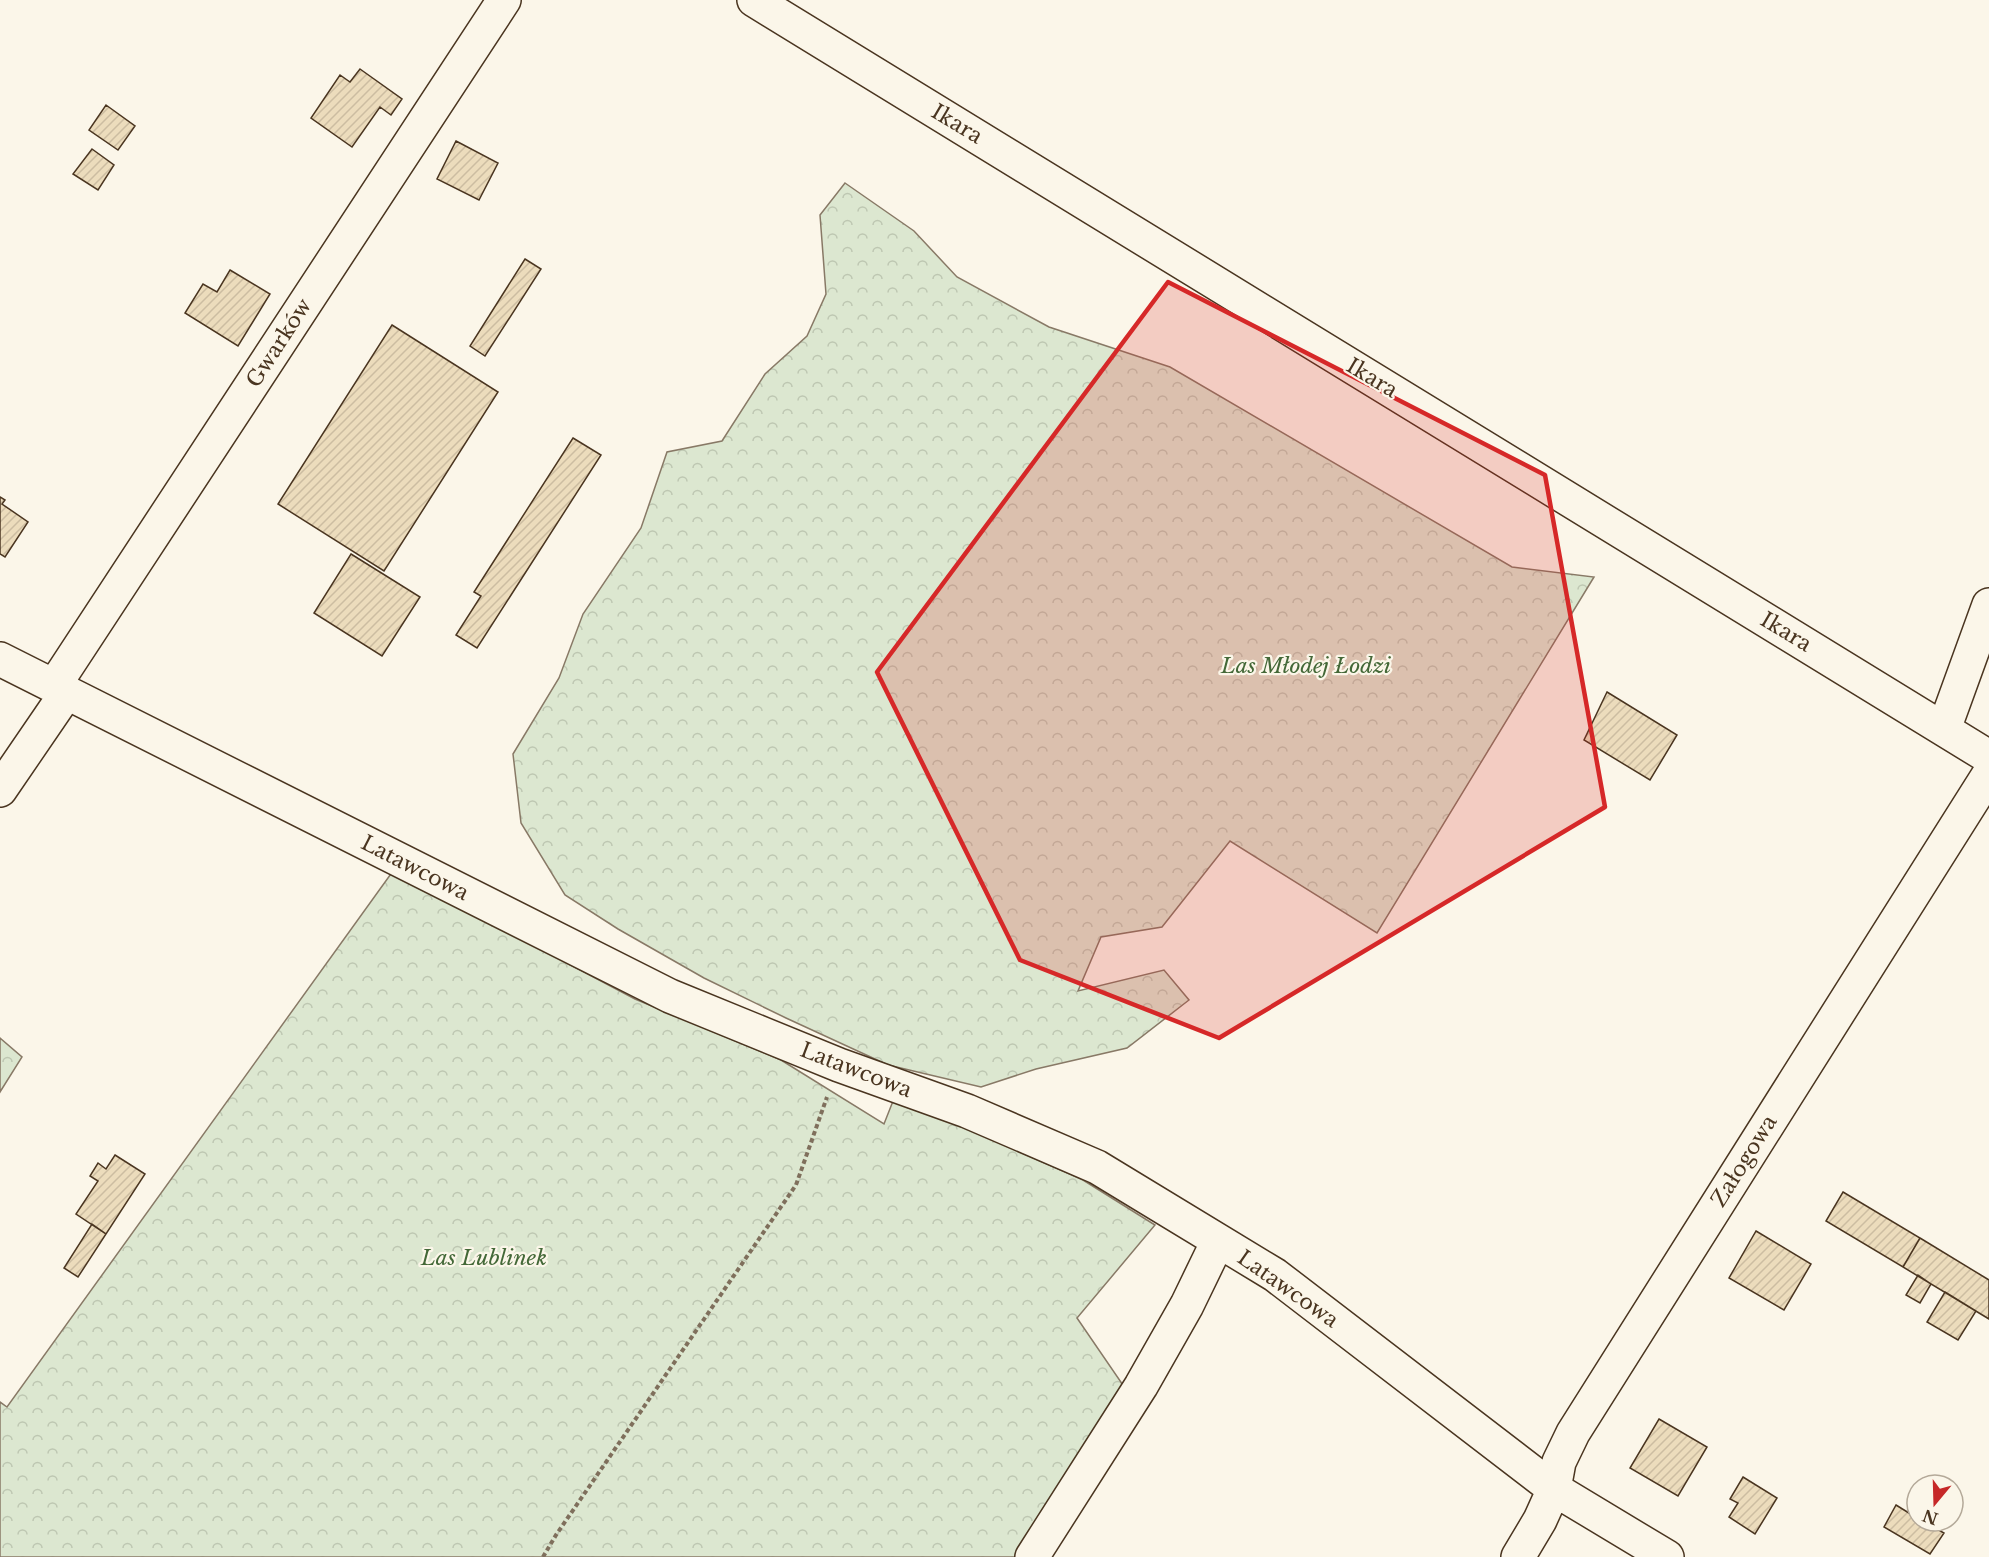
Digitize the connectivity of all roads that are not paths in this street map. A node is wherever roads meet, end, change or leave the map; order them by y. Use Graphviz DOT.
graph roads {
  1 [pos="504,0"];
  2 [pos="754,0"];
  3 [pos="1989,605"];
  4 [pos="0,659"];
  5 [pos="60,689"];
  6 [pos="1944,729"];
  7 [pos="1989,757"];
  8 [pos="1989,774"];
  9 [pos="0,790"];
  10 [pos="1218,1241"];
  11 [pos="1554,1489"];
  12 [pos="1032,1557"];
  13 [pos="1518,1557"];
  14 [pos="1667,1557"];
  1 -- 5 [label="street, Gwarków"];
  2 -- 6 [label="street, Ikara"];
  3 -- 6 [label="street"];
  4 -- 5 [label="street, Latawcowa"];
  5 -- 9 [label="street, Gwarków"];
  5 -- 10 [label="street, Latawcowa"];
  6 -- 7 [label="street, Ikara"];
  8 -- 11 [label="street, Załogowa"];
  10 -- 11 [label="street, Latawcowa"];
  10 -- 12 [label="street"];
  11 -- 13 [label="street, Załogowa"];
  11 -- 14 [label="street, Latawcowa"];
}
